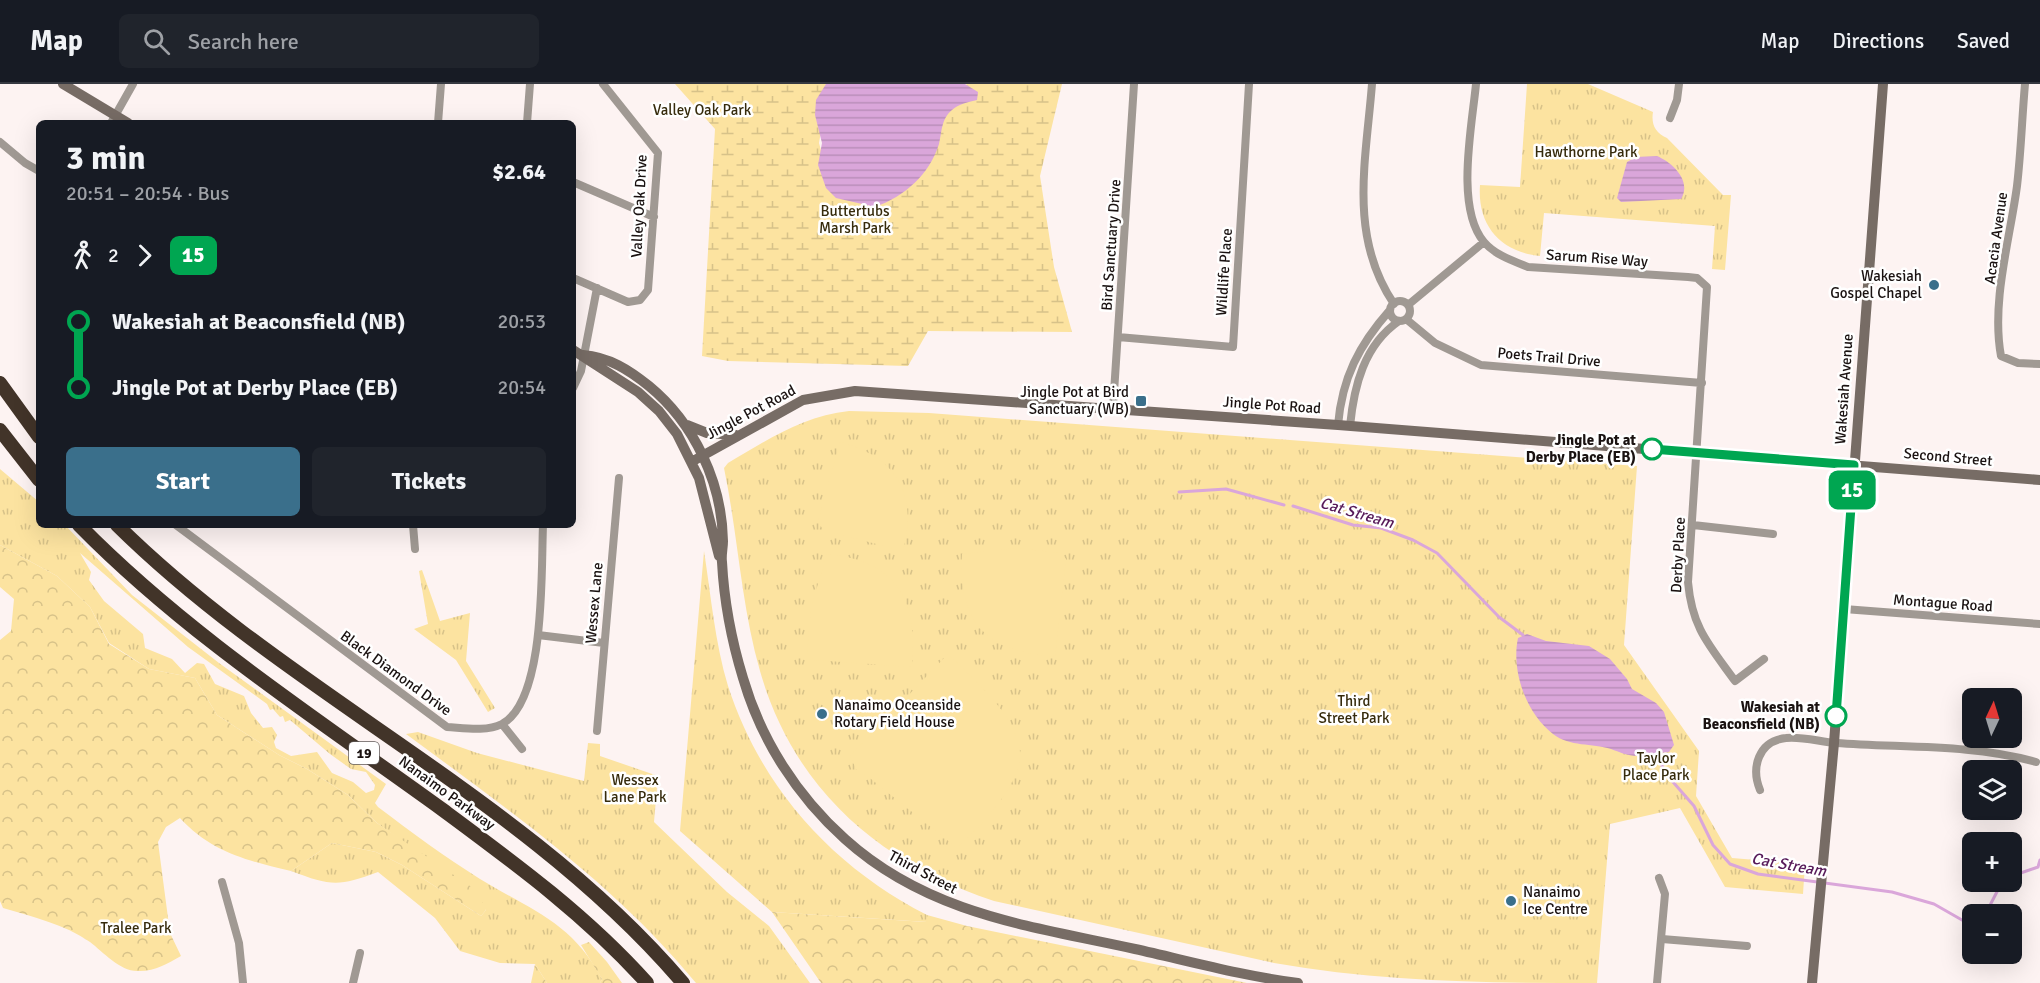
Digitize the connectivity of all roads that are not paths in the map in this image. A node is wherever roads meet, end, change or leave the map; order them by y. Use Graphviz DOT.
graph roads {
  1 [pos="63,84"];
  2 [pos="133,84"];
  3 [pos="441,84"];
  4 [pos="530,84"];
  5 [pos="603,84"];
  6 [pos="1134,84"];
  7 [pos="1249,84"];
  8 [pos="1372,84"];
  9 [pos="1476,84"];
  10 [pos="1679,84"];
  11 [pos="1883,84"];
  12 [pos="2025,84"];
  13 [pos="1670,118"];
  14 [pos="113,119"];
  15 [pos="438,120"];
  16 [pos="527,120"];
  17 [pos="0,142"];
  18 [pos="36,169"];
  19 [pos="576,183"];
  20 [pos="654,217"];
  21 [pos="1484,242"];
  22 [pos="576,279"];
  23 [pos="597,288"];
  24 [pos="1408,305"];
  25 [pos="1392,307"];
  26 [pos="1403,320"];
  27 [pos="1118,337"];
  28 [pos="578,352"];
  29 [pos="2040,364"];
  30 [pos="576,382"];
  31 [pos="0,383"];
  32 [pos="1702,383"];
  33 [pos="1113,408"];
  34 [pos="683,423"];
  35 [pos="1338,425"];
  36 [pos="1350,426"];
  37 [pos="0,430"];
  38 [pos="36,433"];
  39 [pos="736,435"];
  40 [pos="1696,452"];
  41 [pos="698,458"];
  42 [pos="1854,465"];
  43 [pos="36,476"];
  44 [pos="619,478"];
  45 [pos="2040,480"];
  46 [pos="1693,525"];
  47 [pos="82,528"];
  48 [pos="120,528"];
  49 [pos="179,528"];
  50 [pos="413,528"];
  51 [pos="543,528"];
  52 [pos="1773,534"];
  53 [pos="415,549"];
  54 [pos="1844,609"];
  55 [pos="2040,624"];
  56 [pos="538,635"];
  57 [pos="604,643"];
  58 [pos="1764,659"];
  59 [pos="502,724"];
  60 [pos="597,731"];
  61 [pos="1834,743"];
  62 [pos="522,749"];
  63 [pos="2036,762"];
  64 [pos="1760,790"];
  65 [pos="1659,878"];
  66 [pos="222,882"];
  67 [pos="1662,939"];
  68 [pos="1747,946"];
  69 [pos="360,954"];
  70 [pos="243,983"];
  71 [pos="353,983"];
  72 [pos="647,983"];
  73 [pos="683,983"];
  74 [pos="1298,983"];
  75 [pos="1657,983"];
  76 [pos="1812,983"];
  1 -- 14 [label="main road"];
  2 -- 14 [label="street"];
  3 -- 15 [label="street"];
  4 -- 16 [label="street"];
  5 -- 20 [label="street, Valley Oak Drive"];
  6 -- 27 [label="street, Bird Sanctuary Drive"];
  7 -- 27 [label="street, Wildlife Place"];
  8 -- 25 [label="street"];
  9 -- 21 [label="street, Sarum Rise Way"];
  10 -- 13 [label="street"];
  11 -- 42 [label="main road, Wakesiah Avenue"];
  12 -- 29 [label="street, Acacia Avenue"];
  17 -- 18 [label="street"];
  19 -- 20 [label="street"];
  20 -- 23 [label="street, Valley Oak Drive"];
  21 -- 24 [label="street"];
  21 -- 32 [label="street, Sarum Rise Way"];
  22 -- 23 [label="street, Valley Oak Drive"];
  23 -- 28 [label="street"];
  24 -- 25 [label="street"];
  24 -- 26 [label="street"];
  25 -- 26 [label="street"];
  25 -- 35 [label="street"];
  26 -- 32 [label="street, Poets Trail Drive"];
  26 -- 36 [label="street"];
  27 -- 33 [label="street, Bird Sanctuary Drive"];
  28 -- 30 [label="street"];
  28 -- 34 [label="main road, Jingle Pot Road"];
  28 -- 41 [label="main road"];
  31 -- 38 [label="highway"];
  32 -- 40 [label="street, Sarum Rise Way"];
  33 -- 35 [label="main road, Jingle Pot Road"];
  33 -- 39 [label="main road, Jingle Pot Road"];
  34 -- 39 [label="main road"];
  34 -- 41 [label="main road, Jingle Pot Road"];
  35 -- 36 [label="main road, Jingle Pot Road"];
  36 -- 40 [label="main road, Jingle Pot Road"];
  37 -- 43 [label="highway"];
  39 -- 41 [label="main road, Jingle Pot Road"];
  40 -- 42 [label="main road, Jingle Pot Road"];
  40 -- 46 [label="street, Derby Place"];
  41 -- 74 [label="main road, Third Street"];
  42 -- 45 [label="main road, Second Street"];
  42 -- 54 [label="main road, Wakesiah Avenue"];
  44 -- 57 [label="street, Wessex Lane"];
  46 -- 52 [label="street"];
  46 -- 58 [label="street, Derby Place"];
  47 -- 72 [label="highway, Nanaimo Parkway / 19"];
  48 -- 73 [label="highway, Nanaimo Parkway / 19"];
  49 -- 59 [label="street, Black Diamond Drive"];
  50 -- 53 [label="street"];
  51 -- 56 [label="street"];
  54 -- 55 [label="street, Montague Road"];
  54 -- 61 [label="main road, Wakesiah Avenue"];
  56 -- 57 [label="street"];
  56 -- 59 [label="street"];
  57 -- 60 [label="street, Wessex Lane"];
  59 -- 62 [label="street"];
  61 -- 63 [label="street"];
  61 -- 64 [label="street"];
  61 -- 76 [label="main road, Wakesiah Avenue"];
  65 -- 67 [label="street"];
  66 -- 70 [label="street"];
  67 -- 68 [label="street"];
  67 -- 75 [label="street"];
  69 -- 71 [label="street"];
}
